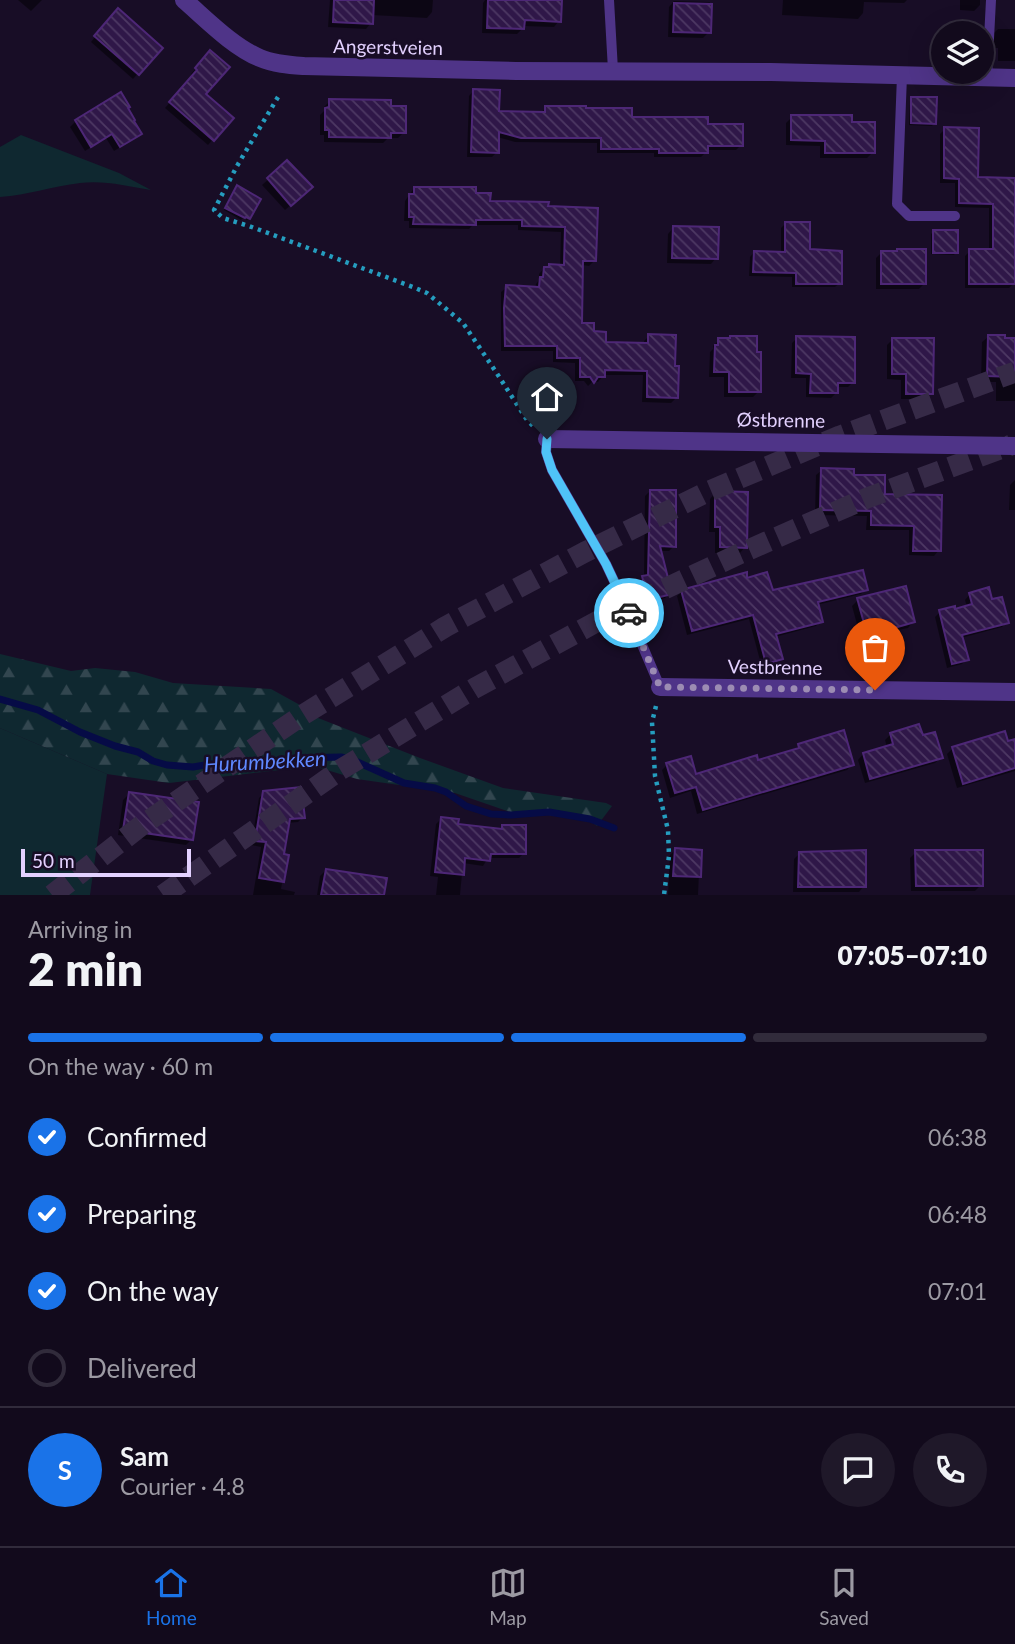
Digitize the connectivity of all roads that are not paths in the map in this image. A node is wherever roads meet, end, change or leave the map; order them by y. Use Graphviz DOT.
graph roads {
  1 [pos="184,0"];
  2 [pos="609,0"];
  3 [pos="990,0"];
  4 [pos="989,21"];
  5 [pos="613,70"];
  6 [pos="902,76"];
  7 [pos="931,76"];
  8 [pos="994,77"];
  9 [pos="1015,78"];
  10 [pos="955,216"];
  11 [pos="547,439"];
  12 [pos="1015,446"];
  13 [pos="660,687"];
  14 [pos="1015,692"];
  1 -- 5 [label="street, Angerstveien"];
  2 -- 5 [label="lane"];
  3 -- 4 [label="lane"];
  5 -- 6 [label="street, Angerstveien"];
  6 -- 7 [label="street, Angerstveien"];
  6 -- 10 [label="lane"];
  8 -- 9 [label="street, Angerstveien"];
  11 -- 12 [label="street, Østbrenne"];
  11 -- 13 [label="lane"];
  13 -- 14 [label="street, Vestbrenne"];
}
